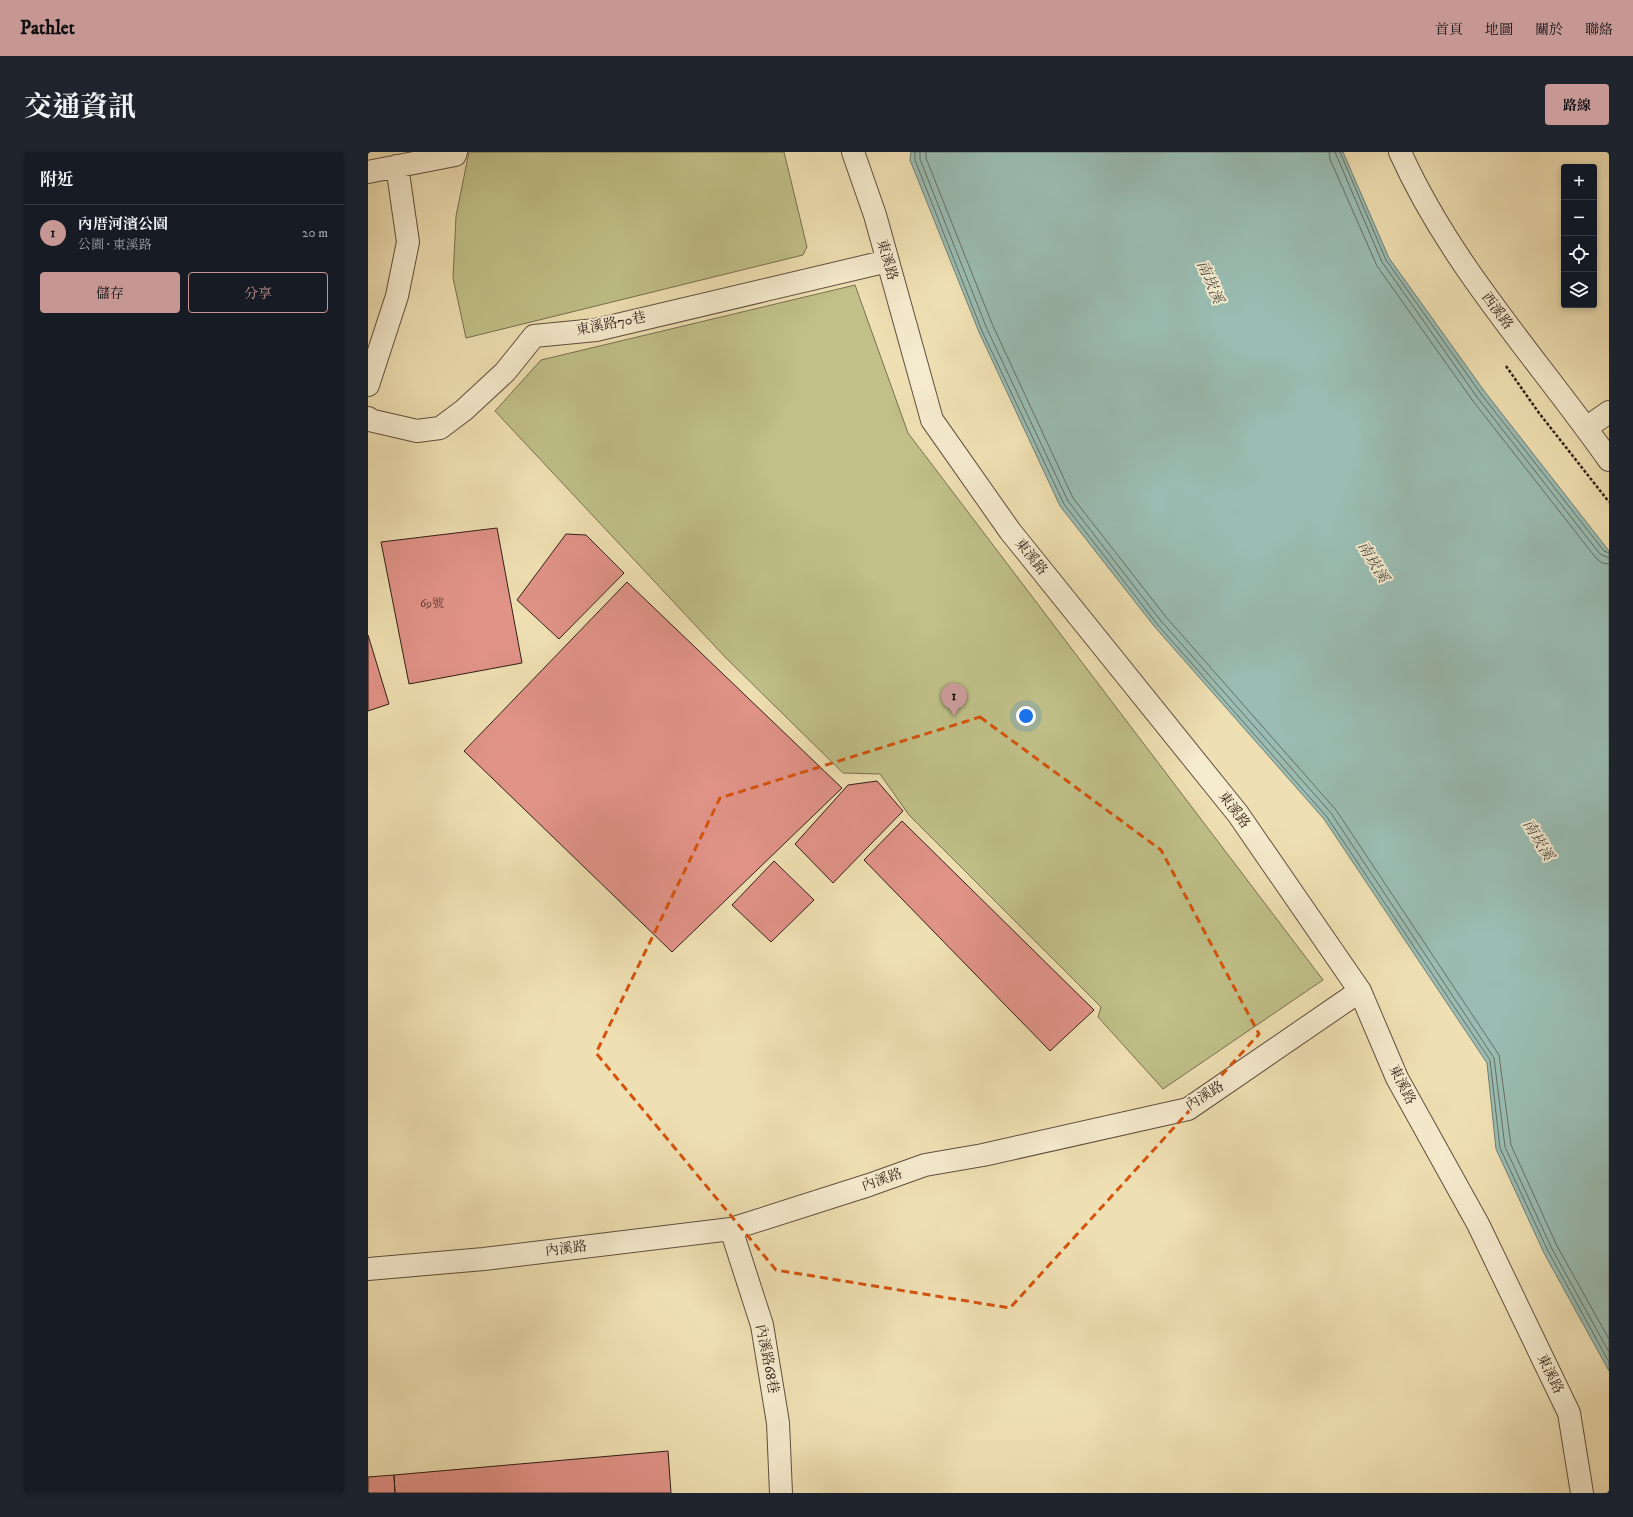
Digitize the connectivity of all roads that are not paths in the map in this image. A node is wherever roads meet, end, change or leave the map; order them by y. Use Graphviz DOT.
graph roads {
  1 [pos="456,152"];
  2 [pos="853,152"];
  3 [pos="1400,152"];
  4 [pos="397,166"];
  5 [pos="368,172"];
  6 [pos="888,261"];
  7 [pos="368,385"];
  8 [pos="1609,412"];
  9 [pos="368,418"];
  10 [pos="1586,428"];
  11 [pos="1609,460"];
  12 [pos="1360,991"];
  13 [pos="731,1229"];
  14 [pos="368,1269"];
  15 [pos="781,1493"];
  16 [pos="1582,1493"];
  1 -- 4 [label="street"];
  2 -- 6 [label="street, 東溪路"];
  3 -- 10 [label="street, 西溪路"];
  4 -- 5 [label="street"];
  4 -- 7 [label="street"];
  6 -- 9 [label="street, 東溪路70巷"];
  6 -- 12 [label="street, 東溪路"];
  8 -- 10 [label="street"];
  10 -- 11 [label="street, 西溪路"];
  12 -- 13 [label="street, 內溪路"];
  12 -- 16 [label="street, 東溪路"];
  13 -- 14 [label="street, 內溪路"];
  13 -- 15 [label="street, 內溪路68巷"];
}
